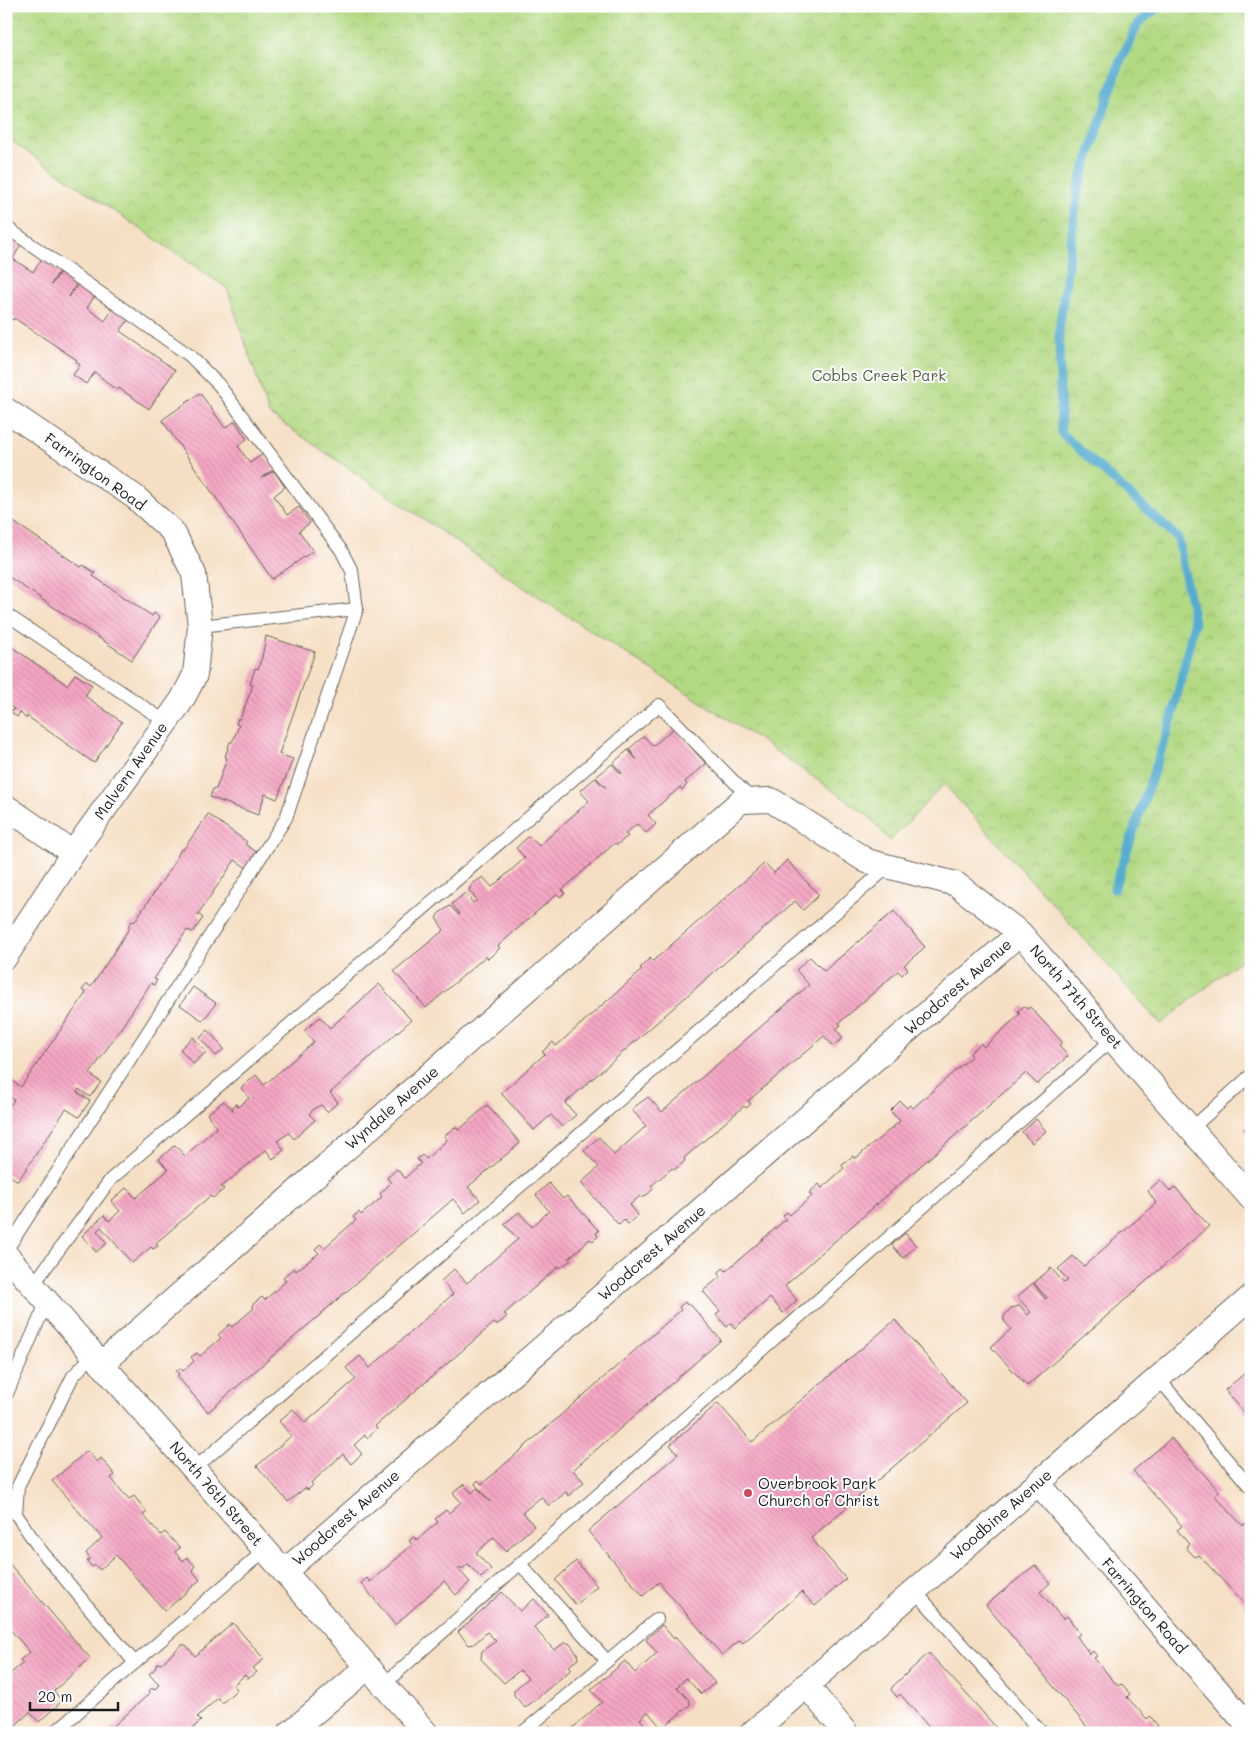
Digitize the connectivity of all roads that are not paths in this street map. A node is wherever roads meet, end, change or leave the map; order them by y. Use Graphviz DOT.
graph roads {
  1 [pos="6,227"];
  2 [pos="6,410"];
  3 [pos="192,568"];
  4 [pos="357,609"];
  5 [pos="6,614"];
  6 [pos="200,626"];
  7 [pos="166,722"];
  8 [pos="753,801"];
  9 [pos="6,807"];
  10 [pos="683,851"];
  11 [pos="74,853"];
  12 [pos="888,866"];
  13 [pos="1020,933"];
  14 [pos="6,956"];
  15 [pos="1113,1039"];
  16 [pos="1251,1075"];
  17 [pos="1190,1129"];
  18 [pos="1251,1198"];
  19 [pos="6,1251"];
  20 [pos="6,1255"];
  21 [pos="40,1293"];
  22 [pos="1251,1297"];
  23 [pos="97,1360"];
  24 [pos="1158,1378"];
  25 [pos="6,1396"];
  26 [pos="194,1469"];
  27 [pos="1038,1483"];
  28 [pos="1251,1488"];
  29 [pos="265,1550"];
  30 [pos="520,1564"];
  31 [pos="284,1572"];
  32 [pos="914,1590"];
  33 [pos="656,1619"];
  34 [pos="607,1661"];
  35 [pos="135,1663"];
  36 [pos="368,1667"];
  37 [pos="383,1685"];
  38 [pos="806,1686"];
  39 [pos="1251,1729"];
  40 [pos="54,1733"];
  41 [pos="290,1733"];
  42 [pos="426,1733"];
  43 [pos="522,1733"];
  44 [pos="752,1733"];
  45 [pos="846,1733"];
  46 [pos="1042,1733"];
  1 -- 4 [label="lane"];
  2 -- 3 [label="street, Farrington Road"];
  3 -- 6 [label="street, Malvern Avenue"];
  4 -- 6 [label="lane"];
  4 -- 19 [label="lane"];
  5 -- 7 [label="lane"];
  6 -- 7 [label="street, Malvern Avenue"];
  7 -- 11 [label="street, Malvern Avenue"];
  8 -- 10 [label="street, North 77th Street"];
  8 -- 12 [label="street, North 77th Street"];
  8 -- 21 [label="lane"];
  9 -- 11 [label="street"];
  10 -- 23 [label="street, Wyndale Avenue"];
  11 -- 14 [label="street, Malvern Avenue"];
  12 -- 13 [label="street, North 77th Street"];
  12 -- 26 [label="lane"];
  13 -- 15 [label="street, North 77th Street"];
  13 -- 31 [label="street, Woodcrest Avenue"];
  15 -- 17 [label="street, North 77th Street"];
  15 -- 30 [label="lane"];
  16 -- 17 [label="lane"];
  17 -- 18 [label="street, North 77th Street"];
  20 -- 21 [label="street, North 76th Street"];
  21 -- 23 [label="street, North 76th Street"];
  21 -- 25 [label="lane"];
  22 -- 24 [label="street, Woodbine Avenue"];
  23 -- 26 [label="street, North 76th Street"];
  23 -- 35 [label="lane"];
  24 -- 27 [label="street, Woodbine Avenue"];
  24 -- 28 [label="lane"];
  26 -- 29 [label="street, North 76th Street"];
  27 -- 32 [label="street, Woodbine Avenue"];
  27 -- 39 [label="street, Farrington Road"];
  29 -- 31 [label="street, North 76th Street"];
  29 -- 35 [label="lane"];
  30 -- 34 [label="lane"];
  30 -- 37 [label="lane"];
  31 -- 36 [label="street, North 76th Street"];
  32 -- 38 [label="street, Woodbine Avenue"];
  32 -- 46 [label="lane"];
  33 -- 34 [label="lane"];
  34 -- 43 [label="lane"];
  35 -- 40 [label="lane"];
  36 -- 37 [label="street, North 76th Street"];
  36 -- 41 [label="street"];
  37 -- 42 [label="street, North 76th Street"];
  38 -- 44 [label="street, Woodbine Avenue"];
  38 -- 45 [label="street"];
}
